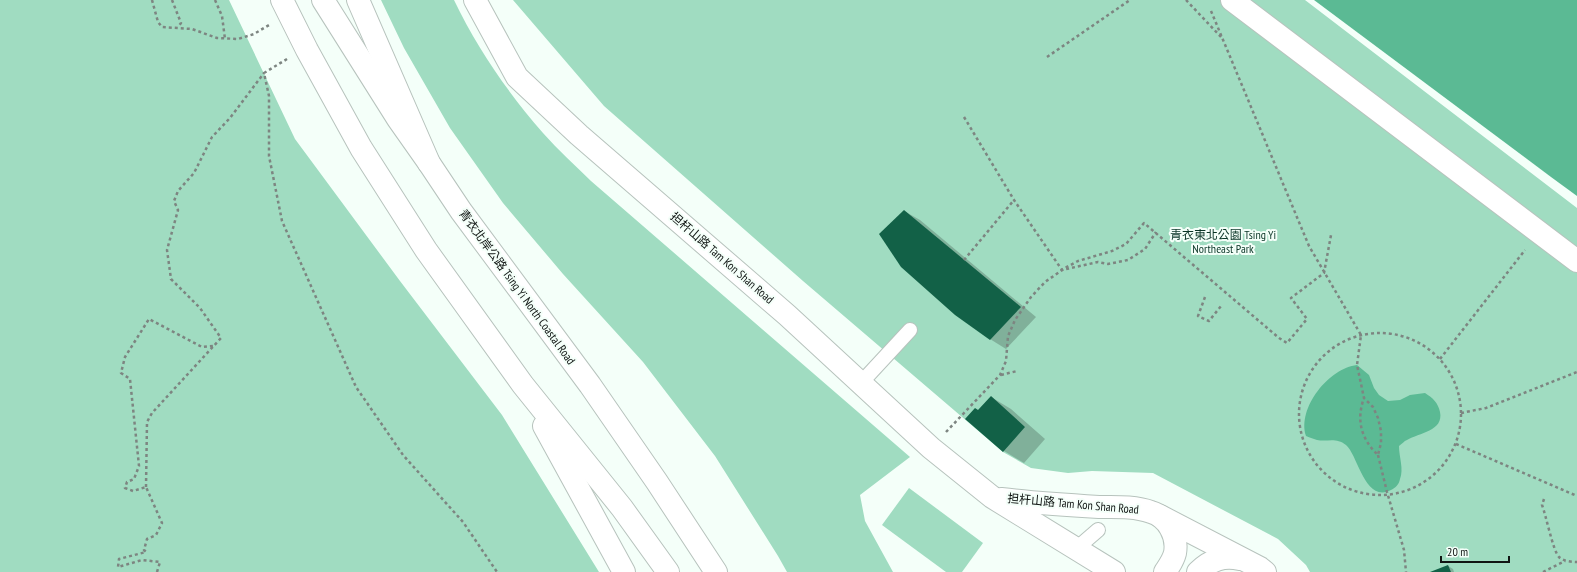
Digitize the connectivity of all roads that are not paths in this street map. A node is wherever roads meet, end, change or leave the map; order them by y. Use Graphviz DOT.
graph roads {
  1 [pos="282,0"];
  2 [pos="323,0"];
  3 [pos="358,0"];
  4 [pos="475,0"];
  5 [pos="1232,0"];
  6 [pos="429,162"];
  7 [pos="1577,261"];
  8 [pos="910,330"];
  9 [pos="860,384"];
  10 [pos="523,385"];
  11 [pos="992,497"];
  12 [pos="1160,516"];
  13 [pos="1098,530"];
  14 [pos="1076,548"];
  15 [pos="1243,560"];
  16 [pos="624,572"];
  17 [pos="668,572"];
  18 [pos="716,572"];
  19 [pos="1114,572"];
  20 [pos="1165,572"];
  21 [pos="1198,572"];
  22 [pos="1265,572"];
  1 -- 10 [label="main road"];
  2 -- 6 [label="main road, 青衣北岸公路 Tsing Yi North Coastal Road"];
  3 -- 6 [label="main road"];
  4 -- 9 [label="main road, 担杆山路 Tam Kon Shan Road"];
  5 -- 7 [label="main road"];
  6 -- 18 [label="main road, 青衣北岸公路 Tsing Yi North Coastal Road"];
  8 -- 9 [label="lane"];
  9 -- 11 [label="main road, 担杆山路 Tam Kon Shan Road"];
  10 -- 16 [label="main road"];
  10 -- 17 [label="main road"];
  11 -- 12 [label="main road, 担杆山路 Tam Kon Shan Road"];
  11 -- 14 [label="main road, 担杆山路 Tam Kon Shan Road"];
  12 -- 15 [label="main road, 担杆山路 Tam Kon Shan Road"];
  12 -- 20 [label="main road"];
  13 -- 14 [label="lane"];
  14 -- 19 [label="main road, 担杆山路 Tam Kon Shan Road"];
  15 -- 21 [label="main road"];
  15 -- 22 [label="main road"];
}
